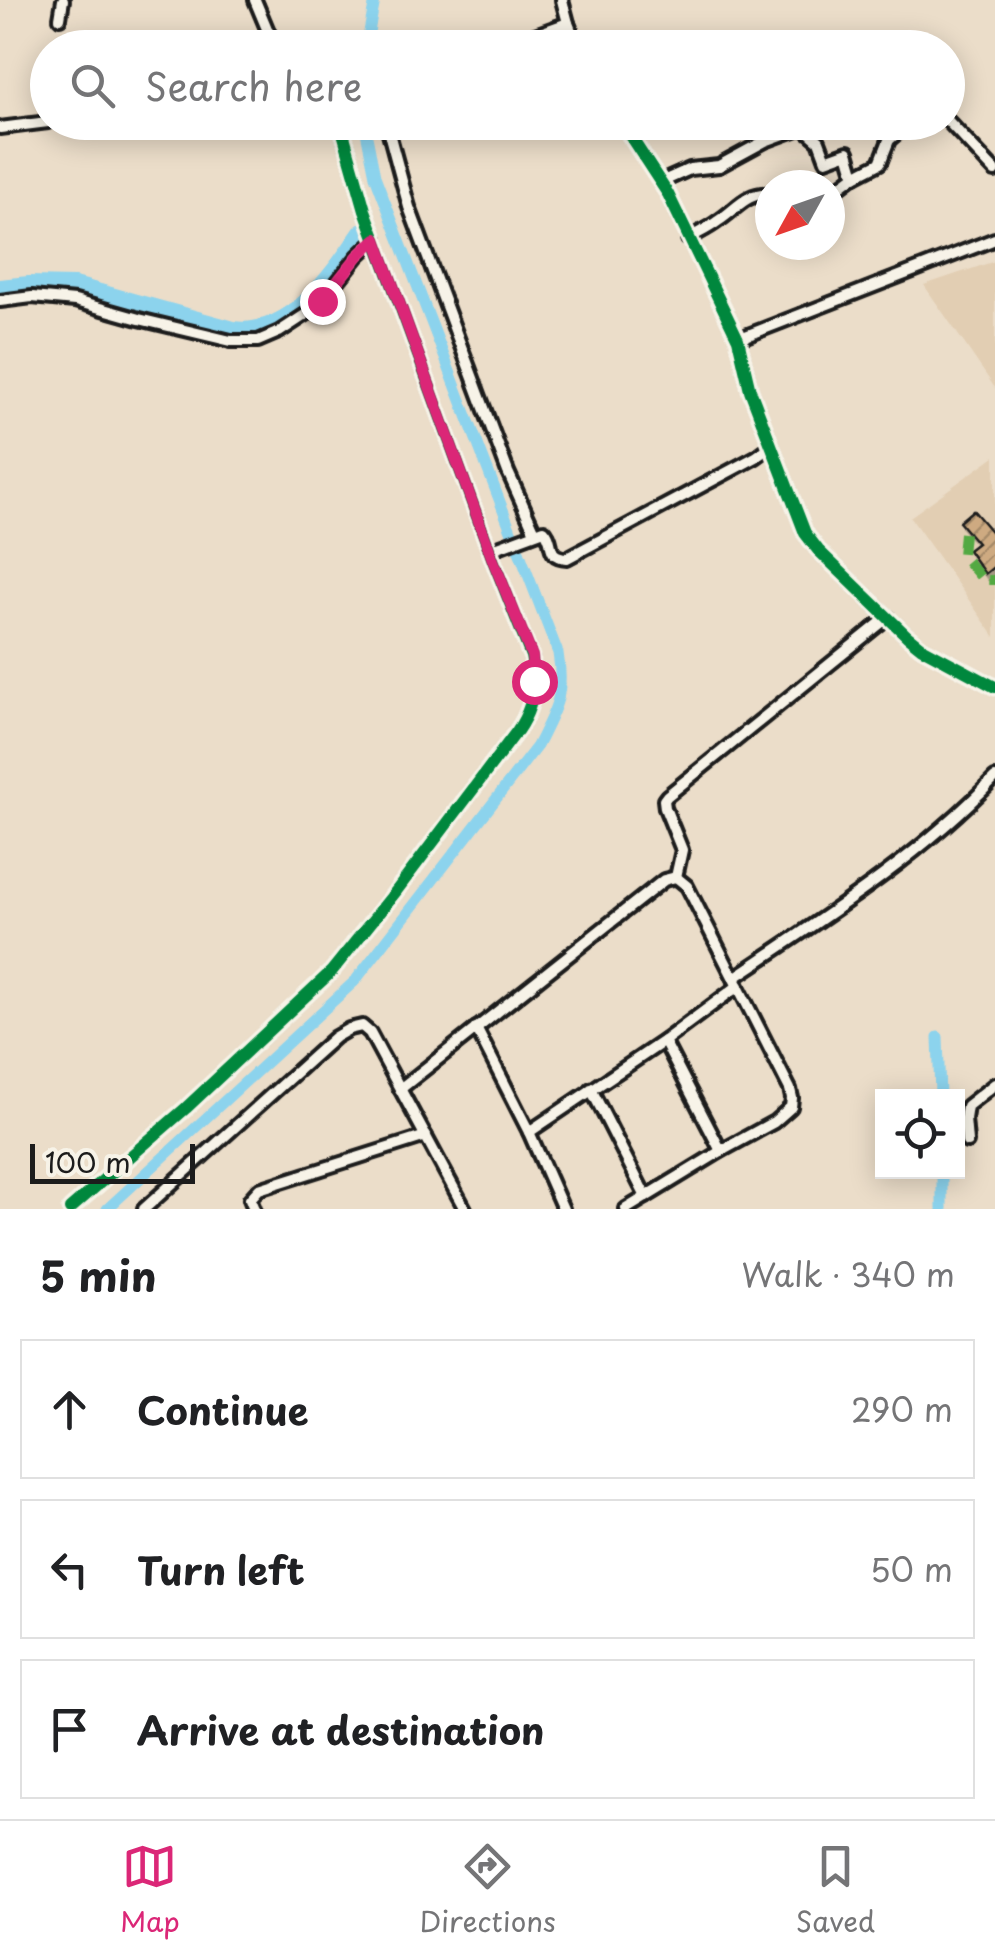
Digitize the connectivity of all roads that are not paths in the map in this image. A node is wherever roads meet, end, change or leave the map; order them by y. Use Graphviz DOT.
graph roads {
  1 [pos="63,0"];
  2 [pos="255,0"];
  3 [pos="562,0"];
  4 [pos="60,18"];
  5 [pos="568,23"];
  6 [pos="268,30"];
  7 [pos="549,30"];
  8 [pos="571,30"];
  9 [pos="30,124"];
  10 [pos="0,128"];
  11 [pos="965,139"];
  12 [pos="346,140"];
  13 [pos="391,140"];
  14 [pos="633,140"];
  15 [pos="768,140"];
  16 [pos="817,140"];
  17 [pos="889,140"];
  18 [pos="995,171"];
  19 [pos="855,176"];
  20 [pos="661,182"];
  21 [pos="845,183"];
  22 [pos="755,195"];
  23 [pos="376,239"];
  24 [pos="688,239"];
  25 [pos="995,239"];
  26 [pos="0,301"];
  27 [pos="738,338"];
  28 [pos="771,446"];
  29 [pos="532,533"];
  30 [pos="495,548"];
  31 [pos="888,618"];
  32 [pos="995,688"];
  33 [pos="995,778"];
  34 [pos="676,877"];
  35 [pos="736,982"];
  36 [pos="476,1028"];
  37 [pos="664,1041"];
  38 [pos="995,1084"];
  39 [pos="400,1088"];
  40 [pos="591,1089"];
  41 [pos="529,1132"];
  42 [pos="426,1136"];
  43 [pos="967,1142"];
  44 [pos="721,1151"];
  45 [pos="646,1197"];
  46 [pos="70,1209"];
  47 [pos="144,1209"];
  48 [pos="254,1209"];
  49 [pos="465,1209"];
  50 [pos="563,1209"];
  51 [pos="626,1209"];
  1 -- 4 [label="street"];
  2 -- 6 [label="street"];
  3 -- 5 [label="street"];
  5 -- 7 [label="street"];
  5 -- 8 [label="street"];
  9 -- 10 [label="street"];
  11 -- 18 [label="street"];
  12 -- 23 [label="street"];
  13 -- 29 [label="street"];
  14 -- 20 [label="street"];
  15 -- 20 [label="street"];
  16 -- 19 [label="street"];
  17 -- 19 [label="street"];
  19 -- 21 [label="street"];
  20 -- 24 [label="street"];
  22 -- 24 [label="street"];
  23 -- 26 [label="street"];
  23 -- 30 [label="street"];
  24 -- 27 [label="street"];
  25 -- 27 [label="street"];
  27 -- 28 [label="street"];
  28 -- 29 [label="street"];
  28 -- 31 [label="street"];
  29 -- 30 [label="street"];
  30 -- 46 [label="street"];
  31 -- 32 [label="street"];
  31 -- 34 [label="street"];
  33 -- 35 [label="street"];
  34 -- 35 [label="street"];
  34 -- 36 [label="street"];
  35 -- 37 [label="street"];
  35 -- 44 [label="street"];
  36 -- 39 [label="street"];
  36 -- 41 [label="street"];
  37 -- 40 [label="street"];
  37 -- 44 [label="street"];
  38 -- 43 [label="street"];
  39 -- 42 [label="street"];
  39 -- 47 [label="street"];
  40 -- 41 [label="street"];
  40 -- 45 [label="street"];
  41 -- 50 [label="street"];
  42 -- 48 [label="street"];
  42 -- 49 [label="street"];
  44 -- 45 [label="street"];
  45 -- 51 [label="street"];
}
